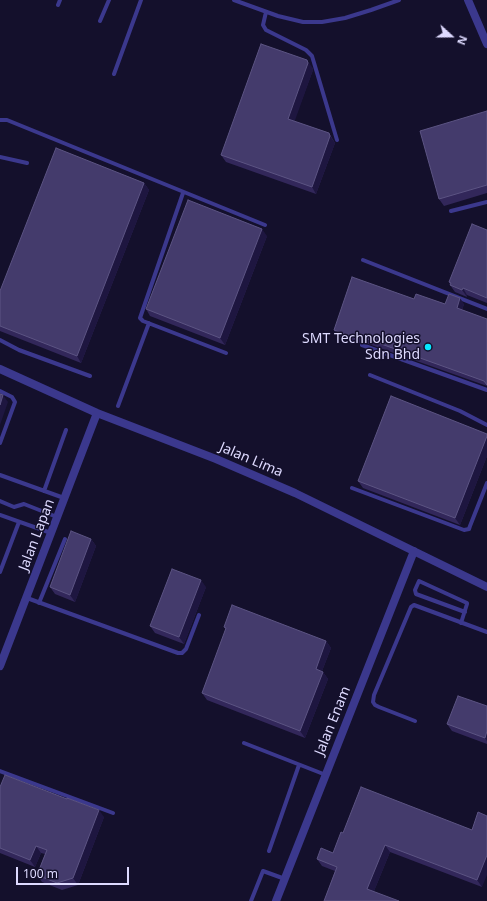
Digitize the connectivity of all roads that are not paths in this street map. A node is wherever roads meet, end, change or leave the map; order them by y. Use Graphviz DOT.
graph roads {
  1 [pos="60,0"];
  2 [pos="109,0"];
  3 [pos="141,0"];
  4 [pos="234,0"];
  5 [pos="399,0"];
  6 [pos="468,0"];
  7 [pos="58,5"];
  8 [pos="266,12"];
  9 [pos="100,21"];
  10 [pos="487,42"];
  11 [pos="114,74"];
  12 [pos="0,120"];
  13 [pos="337,140"];
  14 [pos="0,157"];
  15 [pos="27,163"];
  16 [pos="183,193"];
  17 [pos="487,202"];
  18 [pos="451,211"];
  19 [pos="265,225"];
  20 [pos="363,260"];
  21 [pos="487,309"];
  22 [pos="149,323"];
  23 [pos="0,340"];
  24 [pos="362,345"];
  25 [pos="226,354"];
  26 [pos="0,369"];
  27 [pos="370,375"];
  28 [pos="90,376"];
  29 [pos="487,390"];
  30 [pos="0,392"];
  31 [pos="118,406"];
  32 [pos="97,413"];
  33 [pos="487,425"];
  34 [pos="66,430"];
  35 [pos="0,443"];
  36 [pos="0,475"];
  37 [pos="487,483"];
  38 [pos="352,488"];
  39 [pos="44,491"];
  40 [pos="65,498"];
  41 [pos="0,501"];
  42 [pos="0,515"];
  43 [pos="57,517"];
  44 [pos="19,522"];
  45 [pos="51,533"];
  46 [pos="65,539"];
  47 [pos="414,551"];
  48 [pos="0,572"];
  49 [pos="487,586"];
  50 [pos="27,598"];
  51 [pos="39,603"];
  52 [pos="465,612"];
  53 [pos="199,615"];
  54 [pos="461,623"];
  55 [pos="487,632"];
  56 [pos="0,666"];
  57 [pos="415,720"];
  58 [pos="244,743"];
  59 [pos="299,765"];
  60 [pos="0,771"];
  61 [pos="326,775"];
  62 [pos="113,813"];
  63 [pos="269,851"];
  64 [pos="285,879"];
  65 [pos="251,901"];
  66 [pos="276,901"];
  1 -- 7 [label="lane"];
  2 -- 9 [label="lane"];
  3 -- 11 [label="lane"];
  4 -- 8 [label="lane"];
  5 -- 8 [label="lane"];
  6 -- 10 [label="street"];
  8 -- 13 [label="lane"];
  12 -- 16 [label="lane"];
  14 -- 15 [label="lane"];
  16 -- 19 [label="lane"];
  16 -- 22 [label="lane"];
  17 -- 18 [label="lane"];
  20 -- 21 [label="lane"];
  22 -- 25 [label="lane"];
  22 -- 31 [label="lane"];
  23 -- 28 [label="lane"];
  24 -- 29 [label="lane"];
  26 -- 32 [label="street, Jalan Lima"];
  27 -- 33 [label="lane"];
  30 -- 35 [label="lane"];
  32 -- 40 [label="street, Jalan Lapan"];
  32 -- 47 [label="street, Jalan Lima"];
  34 -- 39 [label="lane"];
  36 -- 39 [label="lane"];
  37 -- 38 [label="lane"];
  39 -- 40 [label="lane"];
  40 -- 43 [label="street, Jalan Lapan"];
  41 -- 43 [label="lane"];
  42 -- 44 [label="lane"];
  43 -- 45 [label="street, Jalan Lapan"];
  44 -- 45 [label="lane"];
  44 -- 48 [label="lane"];
  45 -- 50 [label="street, Jalan Lapan"];
  46 -- 51 [label="lane"];
  47 -- 49 [label="street, Jalan Lima"];
  47 -- 61 [label="street, Jalan Enam"];
  50 -- 51 [label="lane"];
  50 -- 56 [label="street, Jalan Lapan"];
  51 -- 53 [label="lane"];
  52 -- 52 [label="lane"];
  52 -- 54 [label="lane"];
  54 -- 55 [label="lane"];
  54 -- 57 [label="lane"];
  58 -- 59 [label="lane"];
  59 -- 61 [label="lane"];
  59 -- 63 [label="lane"];
  60 -- 62 [label="lane"];
  61 -- 64 [label="street, Jalan Enam"];
  64 -- 65 [label="lane"];
  64 -- 66 [label="street, Jalan Enam"];
}
